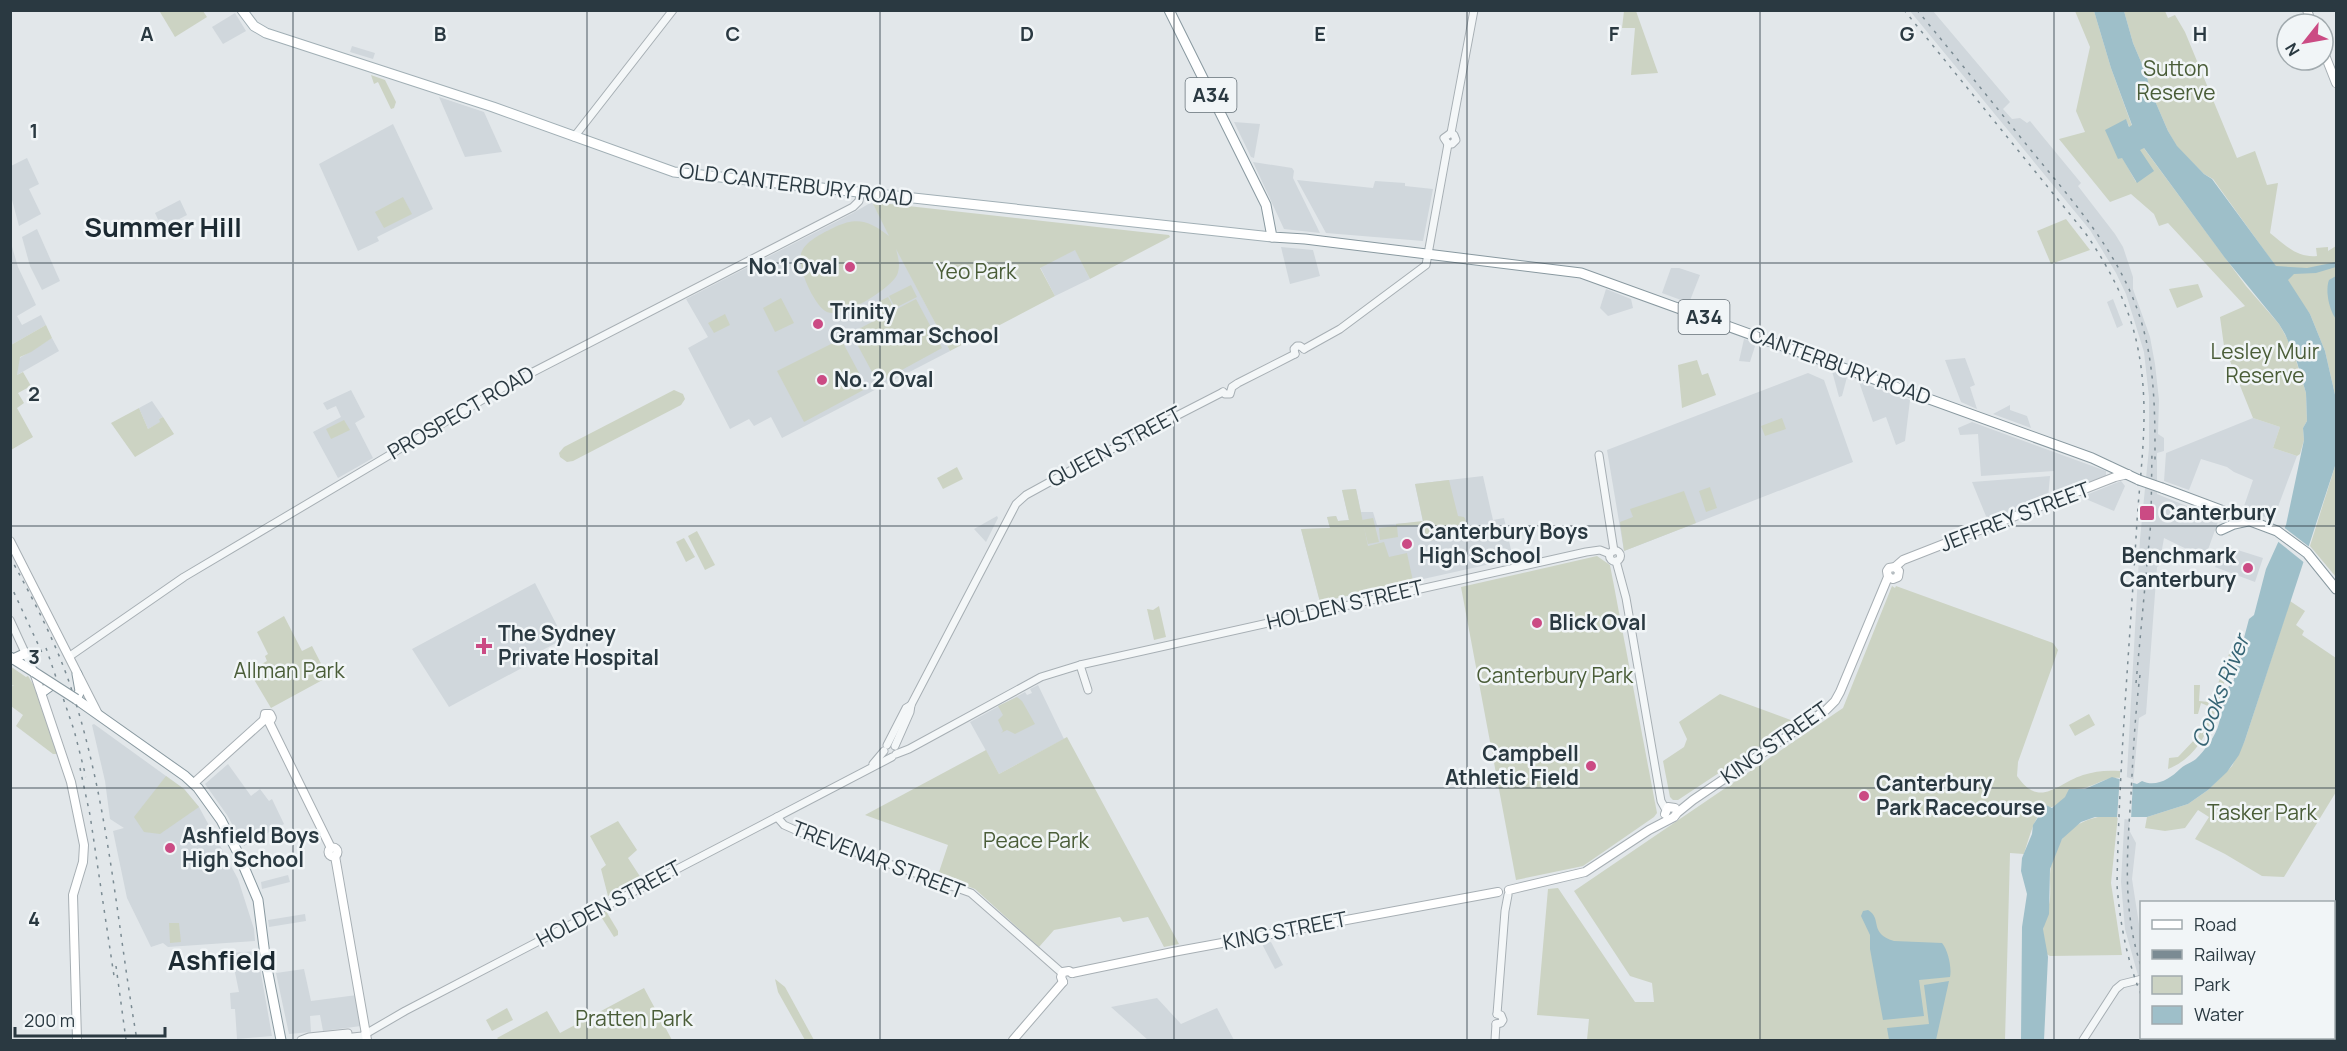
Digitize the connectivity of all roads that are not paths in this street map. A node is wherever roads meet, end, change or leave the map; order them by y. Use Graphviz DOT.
graph roads {
  1 [pos="242,10"];
  2 [pos="673,10"];
  3 [pos="1169,10"];
  4 [pos="1474,10"];
  5 [pos="574,137"];
  6 [pos="860,193"];
  7 [pos="1272,237"];
  8 [pos="1428,254"];
  9 [pos="1599,455"];
  10 [pos="2128,474"];
  11 [pos="2251,521"];
  12 [pos="2221,530"];
  13 [pos="10,541"];
  14 [pos="1612,552"];
  15 [pos="1895,567"];
  16 [pos="2337,589"];
  17 [pos="10,620"];
  18 [pos="26,653"];
  19 [pos="70,656"];
  20 [pos="12,658"];
  21 [pos="1080,665"];
  22 [pos="34,672"];
  23 [pos="77,674"];
  24 [pos="48,688"];
  25 [pos="1088,690"];
  26 [pos="76,699"];
  27 [pos="98,714"];
  28 [pos="892,750"];
  29 [pos="194,783"];
  30 [pos="1670,812"];
  31 [pos="777,817"];
  32 [pos="1504,893"];
  33 [pos="1062,977"];
  34 [pos="2140,980"];
  35 [pos="366,1036"];
  36 [pos="77,1041"];
  37 [pos="281,1041"];
  38 [pos="301,1041"];
  39 [pos="325,1041"];
  40 [pos="1013,1041"];
  41 [pos="1495,1041"];
  42 [pos="2083,1041"];
  1 -- 5 [label="main road, OLD CANTERBURY ROAD"];
  2 -- 5 [label="street"];
  3 -- 7 [label="main road, A34"];
  4 -- 8 [label="street"];
  5 -- 6 [label="main road, OLD CANTERBURY ROAD"];
  6 -- 7 [label="main road, OLD CANTERBURY ROAD"];
  6 -- 19 [label="street, PROSPECT ROAD"];
  7 -- 8 [label="main road, CANTERBURY ROAD / A34"];
  8 -- 10 [label="main road, CANTERBURY ROAD / A34"];
  8 -- 28 [label="street, QUEEN STREET"];
  9 -- 14 [label="street"];
  10 -- 11 [label="main road, CANTERBURY ROAD / A34, bridge"];
  10 -- 15 [label="main road, JEFFREY STREET"];
  11 -- 12 [label="main road"];
  11 -- 16 [label="main road, CANTERBURY ROAD / A34"];
  13 -- 19 [label="main road"];
  14 -- 21 [label="street, HOLDEN STREET"];
  14 -- 30 [label="street"];
  15 -- 30 [label="main road, KING STREET"];
  17 -- 18 [label="street"];
  18 -- 20 [label="main road"];
  18 -- 22 [label="street"];
  19 -- 23 [label="main road"];
  20 -- 22 [label="main road"];
  21 -- 25 [label="street"];
  21 -- 28 [label="street, HOLDEN STREET"];
  22 -- 24 [label="main road, bridge"];
  23 -- 26 [label="main road"];
  23 -- 27 [label="main road"];
  24 -- 26 [label="main road, bridge"];
  24 -- 36 [label="main road"];
  26 -- 27 [label="main road"];
  27 -- 29 [label="main road"];
  28 -- 31 [label="street, HOLDEN STREET"];
  29 -- 35 [label="main road"];
  29 -- 37 [label="main road"];
  30 -- 32 [label="main road, KING STREET"];
  31 -- 33 [label="street, TREVENAR STREET"];
  31 -- 35 [label="street, HOLDEN STREET"];
  32 -- 33 [label="main road, KING STREET"];
  32 -- 41 [label="street"];
  33 -- 40 [label="main road"];
  34 -- 42 [label="street"];
  35 -- 38 [label="street, HOLDEN STREET"];
  35 -- 39 [label="street, HOLDEN STREET"];
}
